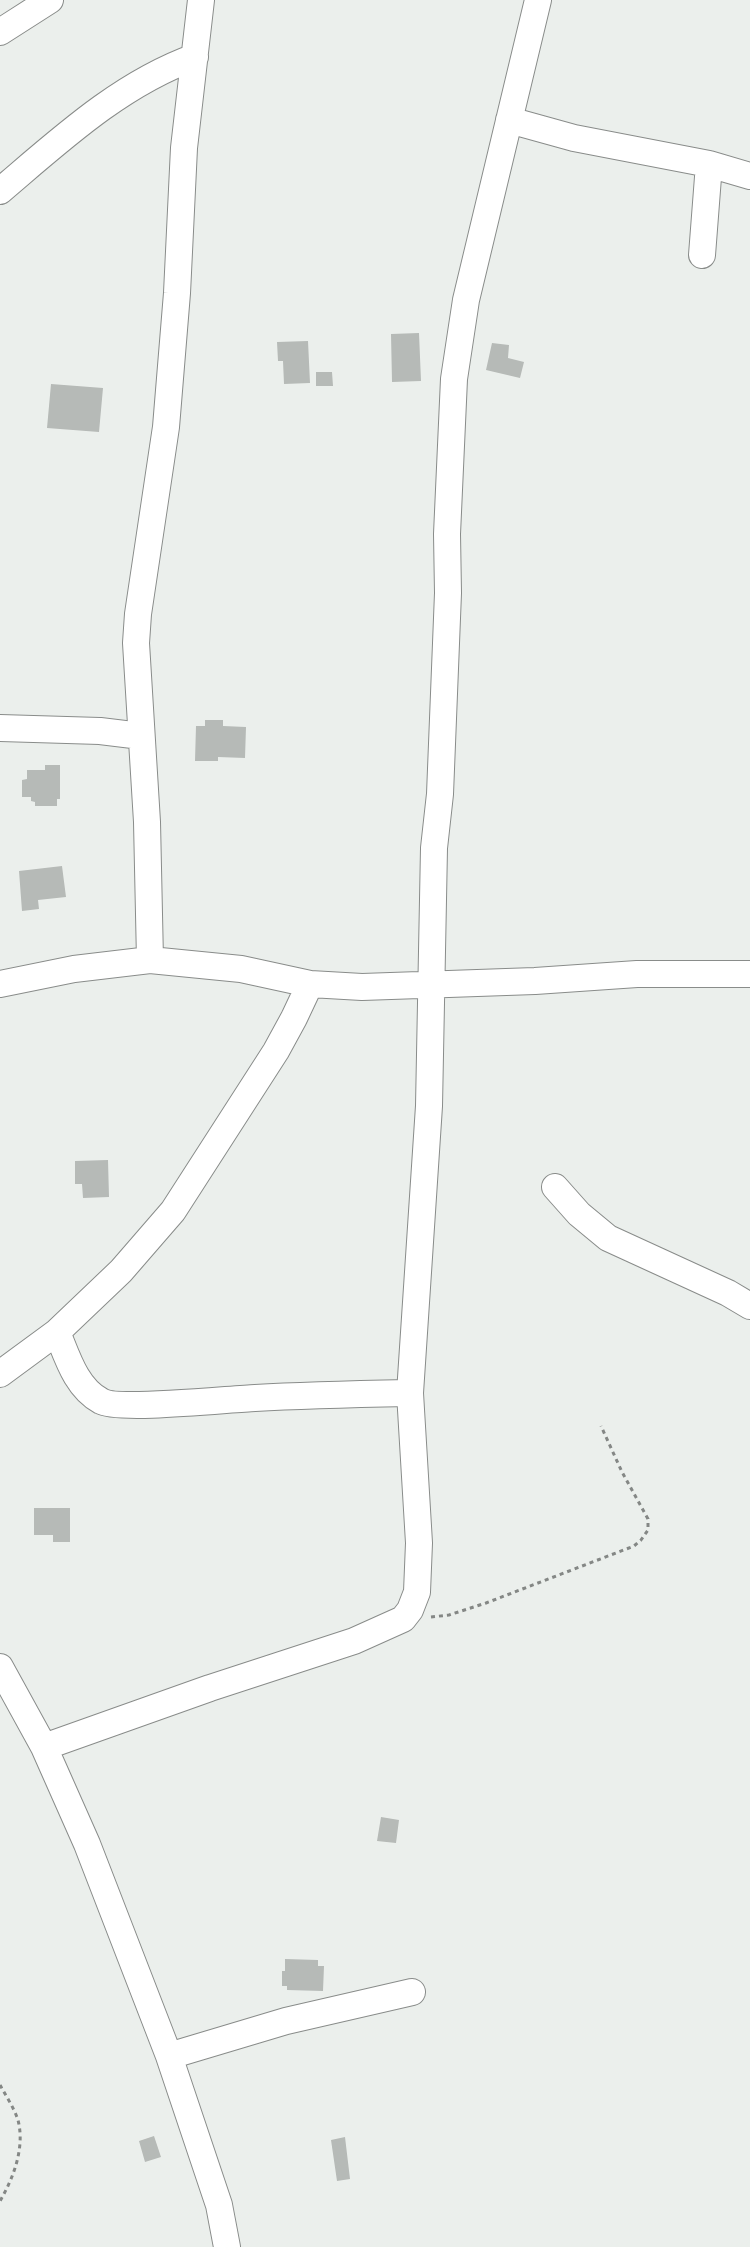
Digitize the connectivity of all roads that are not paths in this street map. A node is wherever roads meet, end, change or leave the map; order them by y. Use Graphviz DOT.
graph roads {
  1 [pos="50,0"];
  2 [pos="201,0"];
  3 [pos="538,0"];
  4 [pos="0,32"];
  5 [pos="195,57"];
  6 [pos="509,120"];
  7 [pos="710,164"];
  8 [pos="750,176"];
  9 [pos="0,191"];
  10 [pos="702,255"];
  11 [pos="0,728"];
  12 [pos="141,736"];
  13 [pos="150,960"];
  14 [pos="750,974"];
  15 [pos="0,984"];
  16 [pos="310,984"];
  17 [pos="430,984"];
  18 [pos="554,1187"];
  19 [pos="750,1306"];
  20 [pos="57,1332"];
  21 [pos="0,1374"];
  22 [pos="410,1393"];
  23 [pos="0,1667"];
  24 [pos="44,1747"];
  25 [pos="412,1992"];
  26 [pos="169,2056"];
  27 [pos="227,2247"];
  1 -- 4 [label="street"];
  2 -- 5 [label="street"];
  3 -- 6 [label="street"];
  5 -- 9 [label="street"];
  5 -- 12 [label="street"];
  6 -- 7 [label="street"];
  6 -- 17 [label="street"];
  7 -- 8 [label="street"];
  7 -- 10 [label="street"];
  11 -- 12 [label="street"];
  12 -- 13 [label="street"];
  13 -- 15 [label="street"];
  13 -- 16 [label="street"];
  14 -- 17 [label="street"];
  16 -- 17 [label="street"];
  16 -- 20 [label="street"];
  17 -- 22 [label="street"];
  18 -- 19 [label="street"];
  20 -- 21 [label="street"];
  20 -- 22 [label="street"];
  22 -- 24 [label="street"];
  23 -- 24 [label="street"];
  24 -- 26 [label="street"];
  25 -- 26 [label="street"];
  26 -- 27 [label="street"];
}
